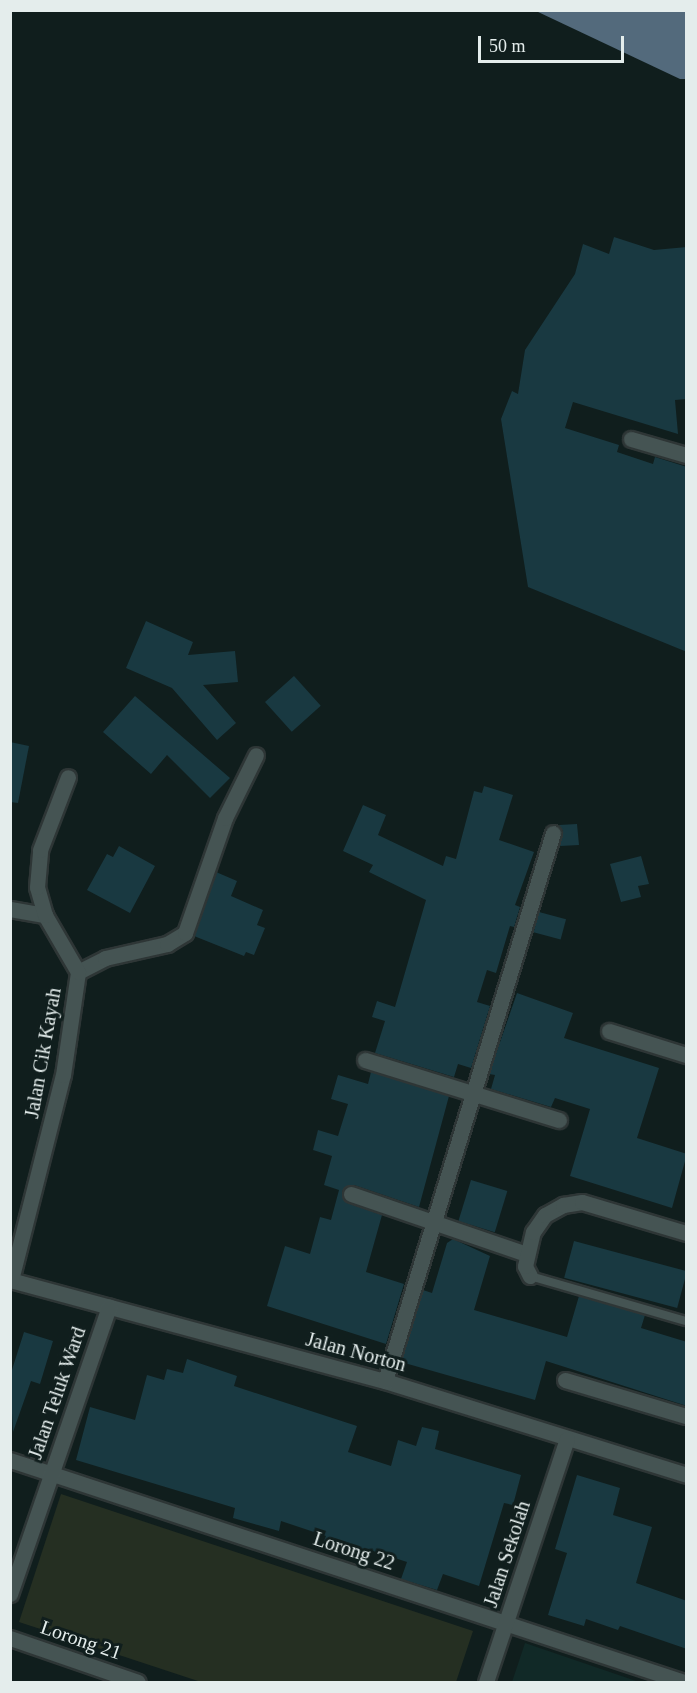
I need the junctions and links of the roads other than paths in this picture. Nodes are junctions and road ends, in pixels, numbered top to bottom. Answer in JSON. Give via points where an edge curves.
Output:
{"nodes":[{"id":1,"x":631,"y":439,"type":"dead end"},
{"id":2,"x":687,"y":455,"type":"edge"},
{"id":3,"x":256,"y":755,"type":"dead end"},
{"id":4,"x":68,"y":777,"type":"dead end"},
{"id":5,"x":553,"y":833,"type":"dead end"},
{"id":6,"x":10,"y":909,"type":"edge"},
{"id":7,"x":45,"y":915,"type":"junction"},
{"id":8,"x":78,"y":972,"type":"junction"},
{"id":9,"x":609,"y":1031,"type":"dead end"},
{"id":10,"x":687,"y":1055,"type":"edge"},
{"id":11,"x":365,"y":1060,"type":"dead end"},
{"id":12,"x":476,"y":1095,"type":"junction"},
{"id":13,"x":559,"y":1119,"type":"dead end"},
{"id":14,"x":351,"y":1194,"type":"dead end"},
{"id":15,"x":436,"y":1223,"type":"junction"},
{"id":16,"x":687,"y":1233,"type":"edge"},
{"id":17,"x":526,"y":1254,"type":"junction"},
{"id":18,"x":530,"y":1276,"type":"joint"},
{"id":19,"x":11,"y":1280,"type":"edge"},
{"id":20,"x":109,"y":1307,"type":"junction"},
{"id":21,"x":687,"y":1321,"type":"edge"},
{"id":22,"x":565,"y":1380,"type":"dead end"},
{"id":23,"x":385,"y":1381,"type":"junction"},
{"id":24,"x":687,"y":1416,"type":"edge"},
{"id":25,"x":567,"y":1439,"type":"junction"},
{"id":26,"x":10,"y":1460,"type":"edge"},
{"id":27,"x":52,"y":1474,"type":"junction"},
{"id":28,"x":687,"y":1476,"type":"edge"},
{"id":29,"x":10,"y":1594,"type":"edge"},
{"id":30,"x":506,"y":1623,"type":"junction"},
{"id":31,"x":10,"y":1638,"type":"edge"},
{"id":32,"x":138,"y":1683,"type":"edge"},
{"id":33,"x":486,"y":1683,"type":"edge"},
{"id":34,"x":684,"y":1683,"type":"edge"}],
"edges":[{"from":1,"to":2,"type":"street"},
{"from":3,"to":8,"type":"street","name":"Jalan Cik Kayah","via":[[225,818],[185,933],[167,945],[105,958]]},
{"from":4,"to":7,"type":"street","name":"Jalan Cik Kayah","via":[[40,850],[37,887]]},
{"from":5,"to":12,"type":"street"},
{"from":6,"to":7,"type":"street"},
{"from":7,"to":8,"type":"street","name":"Jalan Cik Kayah"},
{"from":8,"to":19,"type":"street","name":"Jalan Cik Kayah","via":[[63,1075]]},
{"from":9,"to":10,"type":"street"},
{"from":11,"to":12,"type":"street"},
{"from":12,"to":13,"type":"street"},
{"from":12,"to":15,"type":"street"},
{"from":14,"to":15,"type":"street"},
{"from":15,"to":17,"type":"street"},
{"from":15,"to":23,"type":"street"},
{"from":16,"to":17,"type":"street","via":[[582,1202],[545,1215]]},
{"from":17,"to":18,"type":"street"},
{"from":18,"to":21,"type":"lane"},
{"from":19,"to":20,"type":"street","name":"Jalan Norton"},
{"from":20,"to":23,"type":"street","name":"Jalan Norton"},
{"from":20,"to":27,"type":"street","name":"Jalan Teluk Ward"},
{"from":22,"to":24,"type":"street"},
{"from":23,"to":25,"type":"street","name":"Jalan Norton"},
{"from":25,"to":28,"type":"street","name":"Jalan Norton"},
{"from":25,"to":30,"type":"street","name":"Jalan Sekolah"},
{"from":26,"to":27,"type":"street","name":"Lorong 22"},
{"from":27,"to":29,"type":"street","name":"Jalan Teluk Ward"},
{"from":27,"to":30,"type":"street","name":"Lorong 22"},
{"from":30,"to":33,"type":"street","name":"Jalan Sekolah"},
{"from":30,"to":34,"type":"street","name":"Lorong 22"},
{"from":31,"to":32,"type":"street","name":"Lorong 21"}]}
